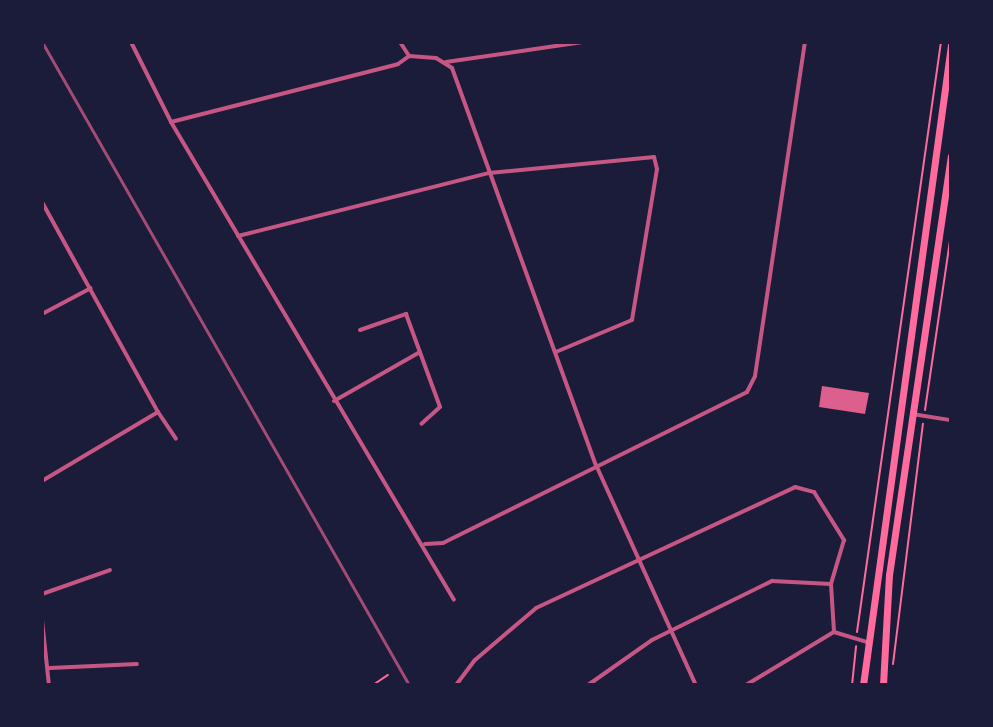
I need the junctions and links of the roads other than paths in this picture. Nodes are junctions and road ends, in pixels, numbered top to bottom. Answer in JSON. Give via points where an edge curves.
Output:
{"nodes":[{"id":1,"x":131,"y":42,"type":"edge"},
{"id":2,"x":400,"y":42,"type":"edge"},
{"id":3,"x":583,"y":42,"type":"edge"},
{"id":4,"x":805,"y":42,"type":"edge"},
{"id":5,"x":951,"y":45,"type":"edge"},
{"id":6,"x":409,"y":56,"type":"junction"},
{"id":7,"x":446,"y":62,"type":"junction"},
{"id":8,"x":171,"y":122,"type":"junction"},
{"id":9,"x":951,"y":157,"type":"edge"},
{"id":10,"x":489,"y":173,"type":"junction"},
{"id":11,"x":42,"y":202,"type":"edge"},
{"id":12,"x":238,"y":236,"type":"junction"},
{"id":13,"x":91,"y":288,"type":"junction"},
{"id":14,"x":42,"y":314,"type":"edge"},
{"id":15,"x":360,"y":330,"type":"dead end"},
{"id":16,"x":420,"y":352,"type":"junction"},
{"id":17,"x":556,"y":352,"type":"junction"},
{"id":18,"x":334,"y":401,"type":"junction"},
{"id":19,"x":158,"y":412,"type":"junction"},
{"id":20,"x":912,"y":414,"type":"junction"},
{"id":21,"x":951,"y":420,"type":"edge"},
{"id":22,"x":421,"y":424,"type":"dead end"},
{"id":23,"x":176,"y":439,"type":"dead end"},
{"id":24,"x":596,"y":465,"type":"junction"},
{"id":25,"x":42,"y":481,"type":"edge"},
{"id":26,"x":425,"y":544,"type":"junction"},
{"id":27,"x":637,"y":559,"type":"junction"},
{"id":28,"x":110,"y":570,"type":"dead end"},
{"id":29,"x":831,"y":584,"type":"junction"},
{"id":30,"x":42,"y":594,"type":"edge"},
{"id":31,"x":454,"y":600,"type":"dead end"},
{"id":32,"x":42,"y":620,"type":"edge"},
{"id":33,"x":671,"y":631,"type":"junction"},
{"id":34,"x":834,"y":632,"type":"junction"},
{"id":35,"x":867,"y":642,"type":"junction"},
{"id":36,"x":137,"y":664,"type":"dead end"},
{"id":37,"x":50,"y":668,"type":"junction"},
{"id":38,"x":42,"y":685,"type":"edge"},
{"id":39,"x":49,"y":685,"type":"edge"},
{"id":40,"x":456,"y":685,"type":"edge"},
{"id":41,"x":588,"y":685,"type":"edge"},
{"id":42,"x":696,"y":685,"type":"edge"},
{"id":43,"x":746,"y":685,"type":"edge"},
{"id":44,"x":863,"y":685,"type":"edge"},
{"id":45,"x":883,"y":685,"type":"edge"}],
"edges":[{"from":1,"to":8,"type":"street"},
{"from":2,"to":6,"type":"street"},
{"from":3,"to":7,"type":"street"},
{"from":4,"to":24,"type":"street","via":[[755,376],[747,392]]},
{"from":5,"to":35,"type":"highway"},
{"from":6,"to":7,"type":"street"},
{"from":6,"to":8,"type":"street","via":[[398,64]]},
{"from":7,"to":10,"type":"street"},
{"from":8,"to":12,"type":"street"},
{"from":9,"to":20,"type":"highway"},
{"from":10,"to":12,"type":"street"},
{"from":10,"to":17,"type":"street"},
{"from":10,"to":17,"type":"street","via":[[654,157],[657,169],[632,320]]},
{"from":11,"to":13,"type":"street"},
{"from":12,"to":18,"type":"street"},
{"from":13,"to":14,"type":"street"},
{"from":13,"to":19,"type":"street"},
{"from":15,"to":16,"type":"street","via":[[406,314]]},
{"from":16,"to":18,"type":"street"},
{"from":16,"to":22,"type":"street","via":[[440,407]]},
{"from":17,"to":24,"type":"street"},
{"from":18,"to":26,"type":"street"},
{"from":19,"to":23,"type":"street"},
{"from":19,"to":25,"type":"street"},
{"from":20,"to":21,"type":"street"},
{"from":20,"to":45,"type":"highway","via":[[884,622]]},
{"from":24,"to":26,"type":"street","via":[[443,543]]},
{"from":24,"to":27,"type":"street"},
{"from":26,"to":31,"type":"street"},
{"from":27,"to":29,"type":"street","via":[[795,487],[814,492],[844,540]]},
{"from":27,"to":33,"type":"street"},
{"from":27,"to":40,"type":"street","via":[[536,608],[475,660]]},
{"from":28,"to":30,"type":"street"},
{"from":29,"to":33,"type":"street","via":[[772,581]]},
{"from":29,"to":34,"type":"street"},
{"from":32,"to":37,"type":"street"},
{"from":33,"to":41,"type":"street"},
{"from":33,"to":42,"type":"street"},
{"from":34,"to":35,"type":"street"},
{"from":34,"to":43,"type":"street"},
{"from":35,"to":44,"type":"highway"},
{"from":36,"to":37,"type":"street"},
{"from":37,"to":39,"type":"street"},
{"from":38,"to":39,"type":"street"}]}
